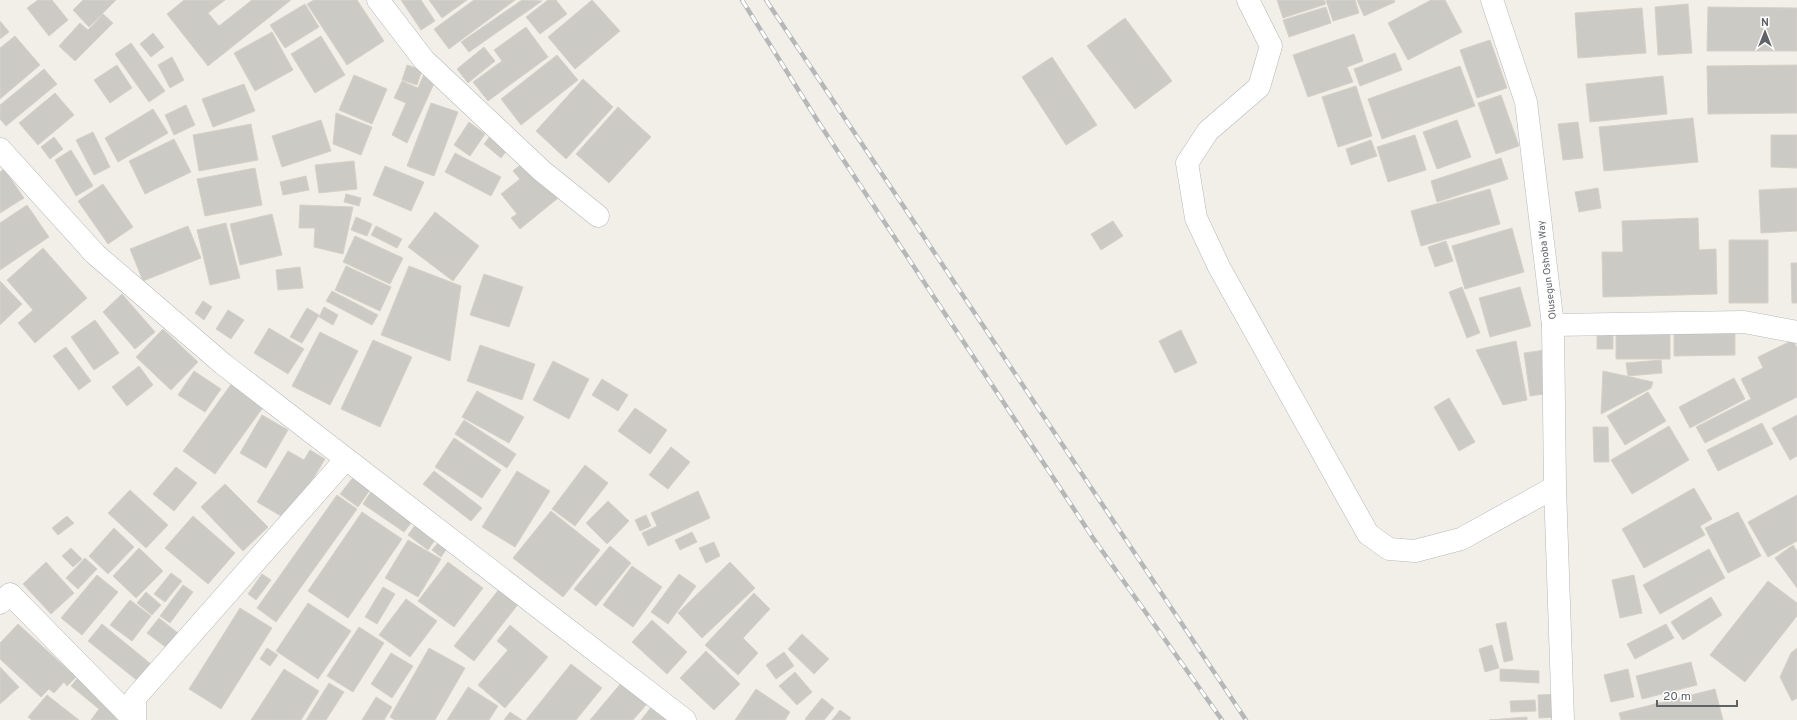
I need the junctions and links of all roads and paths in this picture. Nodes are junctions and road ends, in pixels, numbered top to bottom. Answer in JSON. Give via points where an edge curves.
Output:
{"nodes":[{"id":1,"x":378,"y":0,"type":"edge"},
{"id":2,"x":1248,"y":0,"type":"edge"},
{"id":3,"x":1492,"y":0,"type":"edge"},
{"id":4,"x":0,"y":149,"type":"edge"},
{"id":5,"x":598,"y":216,"type":"dead end"},
{"id":6,"x":1553,"y":325,"type":"junction"},
{"id":7,"x":1797,"y":332,"type":"edge"},
{"id":8,"x":346,"y":459,"type":"junction"},
{"id":9,"x":1556,"y":487,"type":"junction"},
{"id":10,"x":0,"y":602,"type":"edge"},
{"id":11,"x":135,"y":720,"type":"edge"},
{"id":12,"x":685,"y":720,"type":"edge"},
{"id":13,"x":1563,"y":720,"type":"edge"}],
"edges":[{"from":1,"to":5,"type":"street","via":[[424,60],[542,170]]},
{"from":2,"to":9,"type":"street","via":[[1271,46],[1260,87],[1208,131],[1187,163],[1196,218],[1219,267],[1368,534],[1389,549],[1415,551],[1461,539]]},
{"from":3,"to":6,"type":"street","name":"Olusegun Oshoba Way","via":[[1526,102]]},
{"from":4,"to":8,"type":"street","via":[[95,254],[223,364]]},
{"from":6,"to":7,"type":"street","name":"Olusegun Oshoba Way","via":[[1744,322]]},
{"from":6,"to":9,"type":"street"},
{"from":8,"to":11,"type":"street","via":[[135,698]]},
{"from":8,"to":12,"type":"street"},
{"from":9,"to":13,"type":"street"},
{"from":10,"to":11,"type":"street","via":[[10,594]]}]}
